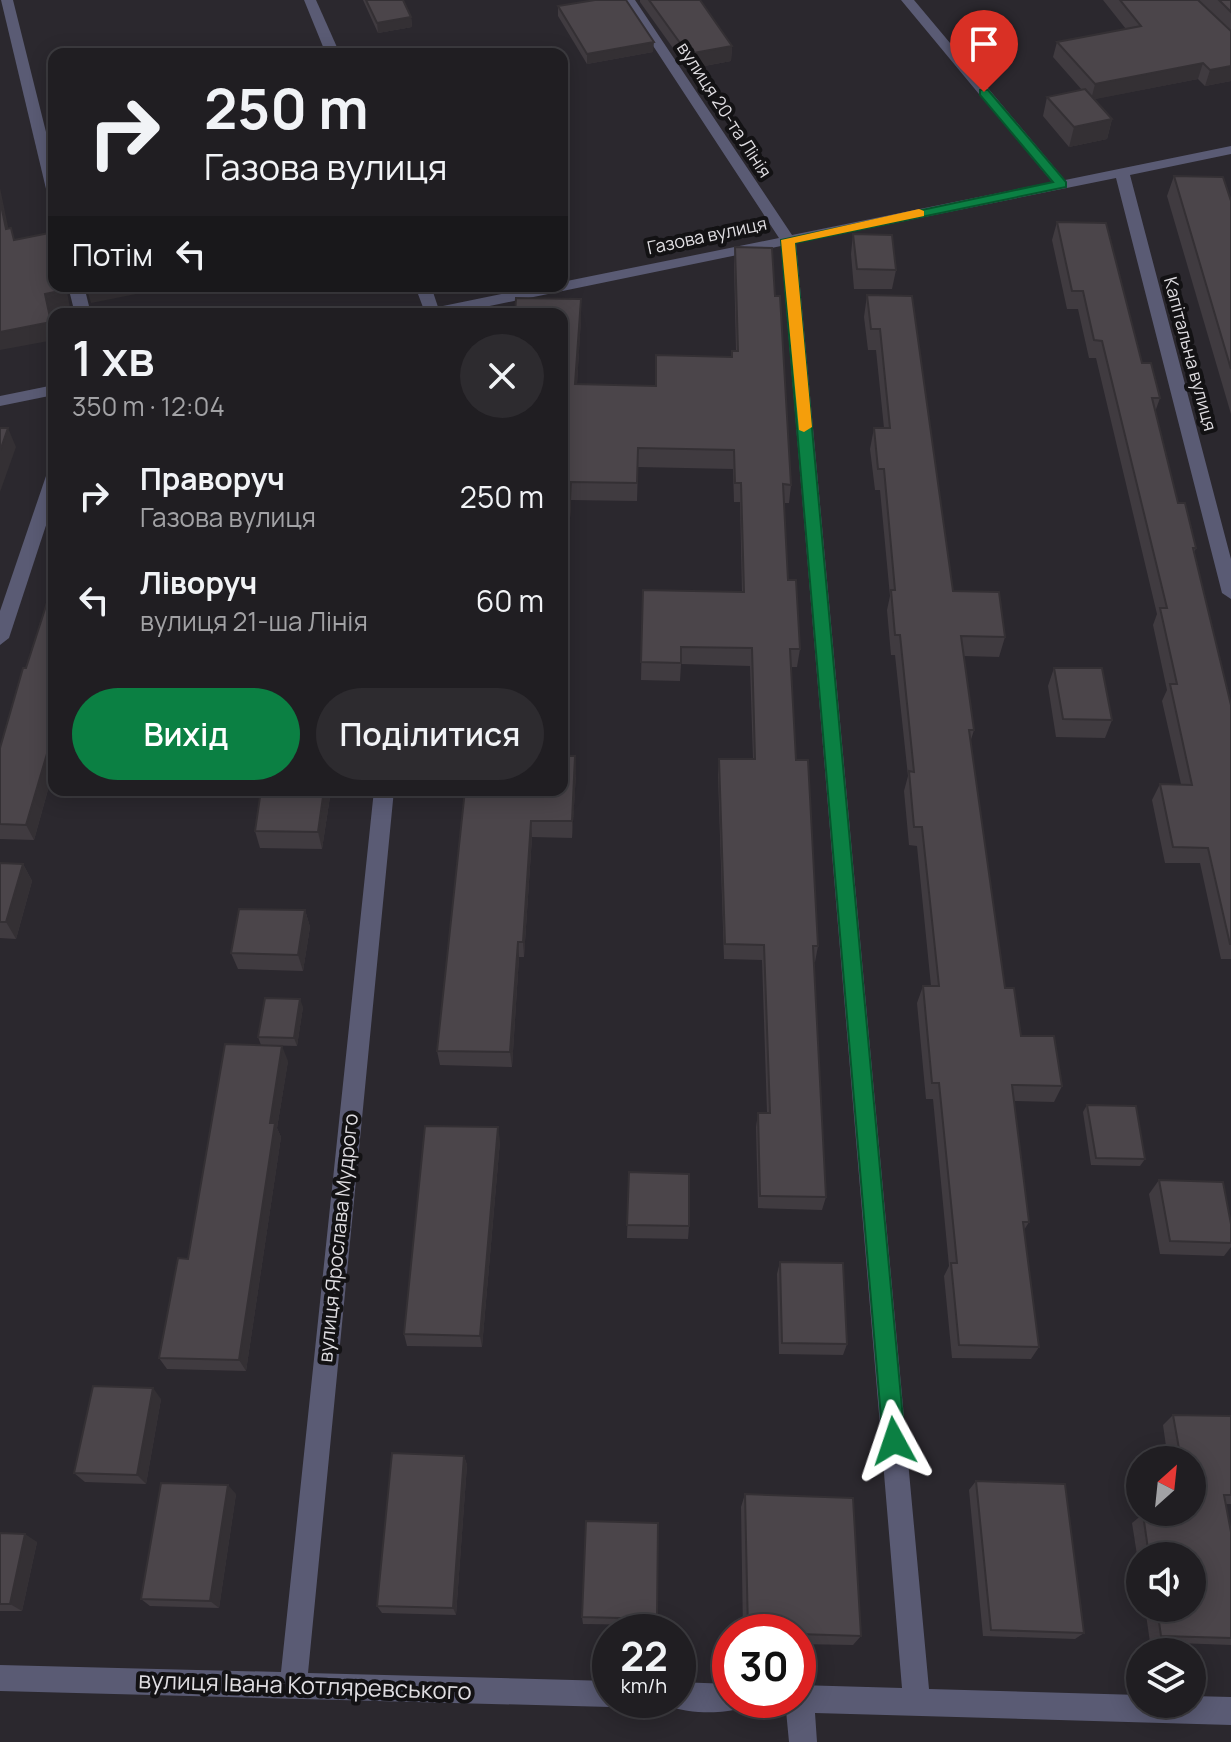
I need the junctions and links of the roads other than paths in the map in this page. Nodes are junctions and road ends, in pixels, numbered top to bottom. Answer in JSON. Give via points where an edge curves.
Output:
{"nodes":[{"id":1,"x":7,"y":0,"type":"edge"},
{"id":2,"x":310,"y":0,"type":"edge"},
{"id":3,"x":629,"y":0,"type":"edge"},
{"id":4,"x":907,"y":0,"type":"edge"},
{"id":5,"x":330,"y":48,"type":"edge"},
{"id":6,"x":1231,"y":150,"type":"edge"},
{"id":7,"x":48,"y":168,"type":"edge"},
{"id":8,"x":1122,"y":172,"type":"junction"},
{"id":9,"x":1061,"y":184,"type":"junction"},
{"id":10,"x":788,"y":240,"type":"junction"},
{"id":11,"x":568,"y":286,"type":"edge"},
{"id":12,"x":537,"y":292,"type":"edge"},
{"id":13,"x":460,"y":308,"type":"edge"},
{"id":14,"x":48,"y":391,"type":"edge"},
{"id":15,"x":0,"y":401,"type":"edge"},
{"id":16,"x":48,"y":494,"type":"edge"},
{"id":17,"x":1231,"y":593,"type":"edge"},
{"id":18,"x":0,"y":638,"type":"edge"},
{"id":19,"x":383,"y":796,"type":"edge"},
{"id":20,"x":0,"y":1678,"type":"edge"},
{"id":21,"x":293,"y":1686,"type":"junction"},
{"id":22,"x":592,"y":1694,"type":"edge"},
{"id":23,"x":816,"y":1699,"type":"edge"},
{"id":24,"x":917,"y":1702,"type":"junction"},
{"id":25,"x":1231,"y":1711,"type":"edge"},
{"id":26,"x":801,"y":1718,"type":"edge"},
{"id":27,"x":803,"y":1742,"type":"edge"}],
"edges":[{"from":1,"to":7,"type":"street"},
{"from":2,"to":5,"type":"street"},
{"from":3,"to":10,"type":"street","name":"вулиця 20-та Лінія"},
{"from":4,"to":9,"type":"street"},
{"from":6,"to":8,"type":"street","name":"Газова вулиця"},
{"from":8,"to":9,"type":"street","name":"Газова вулиця"},
{"from":8,"to":17,"type":"street","name":"Капітальна вулиця"},
{"from":9,"to":10,"type":"street","name":"Газова вулиця"},
{"from":10,"to":11,"type":"street","name":"Газова вулиця"},
{"from":10,"to":24,"type":"street"},
{"from":12,"to":13,"type":"street","name":"Газова вулиця"},
{"from":14,"to":15,"type":"street"},
{"from":16,"to":18,"type":"street"},
{"from":19,"to":21,"type":"street","name":"вулиця Ярослава Мудрого"},
{"from":20,"to":21,"type":"street","name":"вулиця Івана Котляревського"},
{"from":21,"to":22,"type":"street","name":"вулиця Івана Котляревського"},
{"from":23,"to":24,"type":"street"},
{"from":24,"to":25,"type":"street"},
{"from":26,"to":27,"type":"street"}]}
